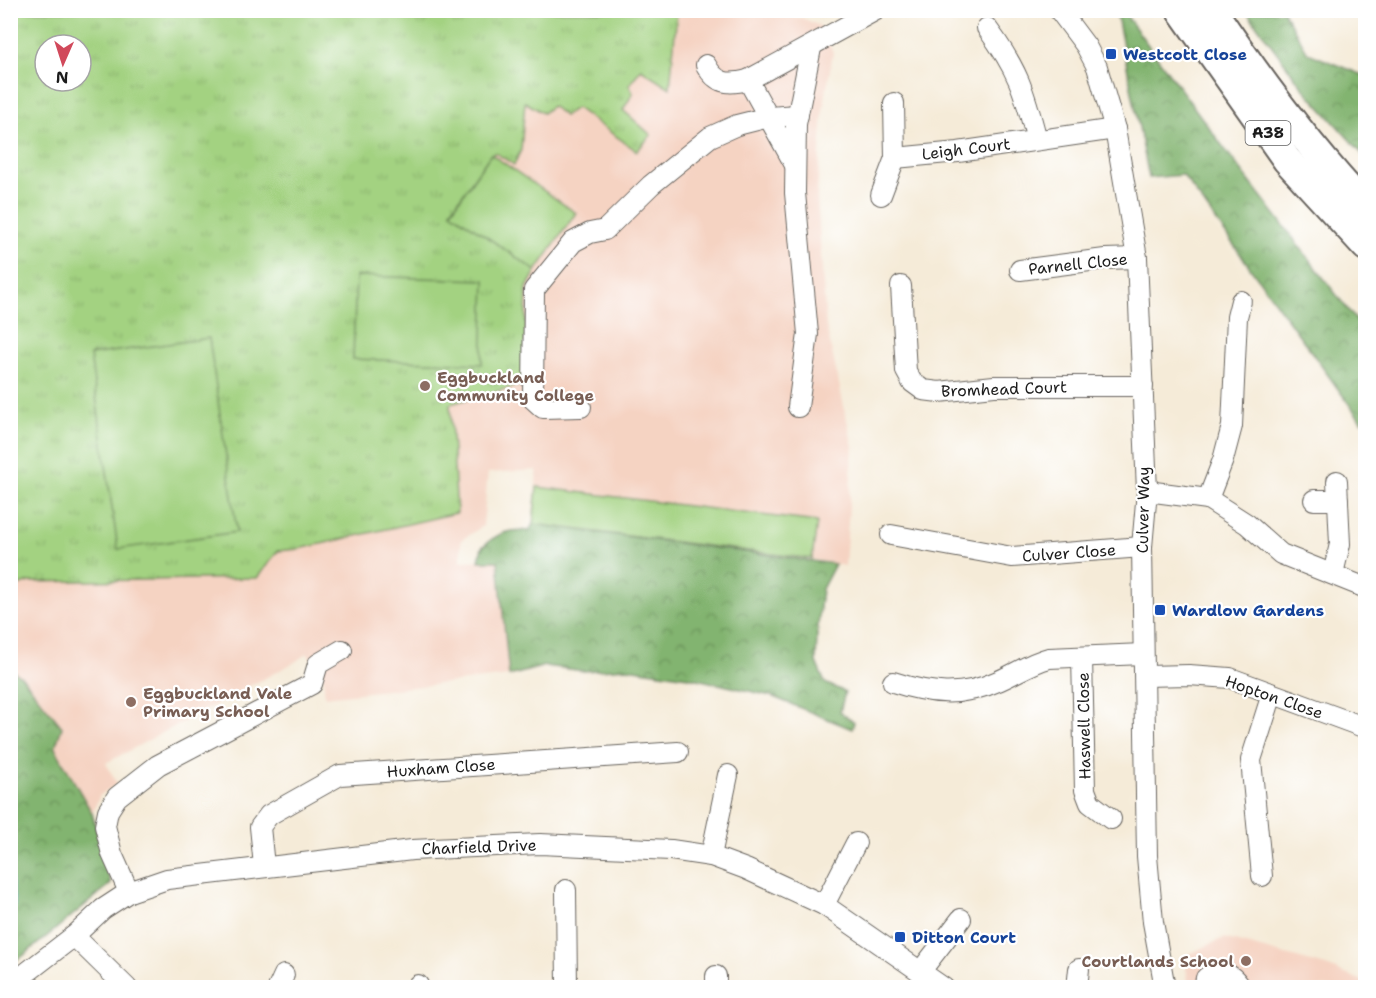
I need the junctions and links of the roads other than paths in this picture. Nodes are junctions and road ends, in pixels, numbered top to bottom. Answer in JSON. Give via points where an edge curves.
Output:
{"nodes":[{"id":1,"x":876,"y":10,"type":"edge"},
{"id":2,"x":1059,"y":10,"type":"edge"},
{"id":3,"x":1181,"y":10,"type":"edge"},
{"id":4,"x":1212,"y":10,"type":"edge"},
{"id":5,"x":987,"y":28,"type":"dead end"},
{"id":6,"x":812,"y":48,"type":"junction"},
{"id":7,"x":706,"y":65,"type":"dead end"},
{"id":8,"x":748,"y":80,"type":"junction"},
{"id":9,"x":894,"y":103,"type":"dead end"},
{"id":10,"x":798,"y":115,"type":"junction"},
{"id":11,"x":769,"y":117,"type":"junction"},
{"id":12,"x":1115,"y":129,"type":"junction"},
{"id":13,"x":1037,"y":140,"type":"junction"},
{"id":14,"x":895,"y":158,"type":"junction"},
{"id":15,"x":1287,"y":160,"type":"junction"},
{"id":16,"x":795,"y":166,"type":"junction"},
{"id":17,"x":882,"y":195,"type":"dead end"},
{"id":18,"x":1365,"y":208,"type":"edge"},
{"id":19,"x":1365,"y":246,"type":"edge"},
{"id":20,"x":1137,"y":258,"type":"junction"},
{"id":21,"x":1365,"y":258,"type":"edge"},
{"id":22,"x":1020,"y":270,"type":"dead end"},
{"id":23,"x":906,"y":298,"type":"dead end"},
{"id":24,"x":1244,"y":312,"type":"dead end"},
{"id":25,"x":1143,"y":386,"type":"junction"},
{"id":26,"x":580,"y":407,"type":"dead end"},
{"id":27,"x":798,"y":407,"type":"dead end"},
{"id":28,"x":1147,"y":491,"type":"junction"},
{"id":29,"x":1208,"y":499,"type":"junction"},
{"id":30,"x":1314,"y":500,"type":"dead end"},
{"id":31,"x":891,"y":535,"type":"dead end"},
{"id":32,"x":1142,"y":548,"type":"junction"},
{"id":33,"x":1333,"y":574,"type":"junction"},
{"id":34,"x":1365,"y":588,"type":"edge"},
{"id":35,"x":342,"y":650,"type":"dead end"},
{"id":36,"x":1143,"y":654,"type":"junction"},
{"id":37,"x":1082,"y":657,"type":"junction"},
{"id":38,"x":1145,"y":676,"type":"junction"},
{"id":39,"x":893,"y":682,"type":"dead end"},
{"id":40,"x":1272,"y":694,"type":"junction"},
{"id":41,"x":1365,"y":728,"type":"edge"},
{"id":42,"x":678,"y":752,"type":"dead end"},
{"id":43,"x":728,"y":775,"type":"dead end"},
{"id":44,"x":1112,"y":819,"type":"dead end"},
{"id":45,"x":856,"y":843,"type":"dead end"},
{"id":46,"x":711,"y":856,"type":"junction"},
{"id":47,"x":264,"y":866,"type":"junction"},
{"id":48,"x":1254,"y":867,"type":"dead end"},
{"id":49,"x":566,"y":890,"type":"dead end"},
{"id":50,"x":129,"y":892,"type":"junction"},
{"id":51,"x":824,"y":905,"type":"junction"},
{"id":52,"x":961,"y":919,"type":"dead end"},
{"id":53,"x":74,"y":936,"type":"junction"},
{"id":54,"x":920,"y":972,"type":"junction"},
{"id":55,"x":19,"y":981,"type":"edge"},
{"id":56,"x":127,"y":987,"type":"edge"},
{"id":57,"x":567,"y":987,"type":"edge"},
{"id":58,"x":944,"y":987,"type":"edge"},
{"id":59,"x":1165,"y":987,"type":"edge"},
{"id":60,"x":1204,"y":987,"type":"edge"},
{"id":61,"x":1241,"y":987,"type":"edge"}],
"edges":[{"from":1,"to":6,"type":"street"},
{"from":2,"to":12,"type":"street","name":"Culver Way","via":[[1097,67]]},
{"from":3,"to":15,"type":"highway","number":"A38"},
{"from":4,"to":18,"type":"highway","number":"A38","via":[[1285,115]]},
{"from":5,"to":13,"type":"street","via":[[1023,85]]},
{"from":6,"to":8,"type":"street"},
{"from":6,"to":10,"type":"street"},
{"from":7,"to":8,"type":"street","via":[[722,82]]},
{"from":8,"to":11,"type":"street"},
{"from":9,"to":14,"type":"street"},
{"from":10,"to":11,"type":"street"},
{"from":10,"to":16,"type":"street"},
{"from":11,"to":16,"type":"street"},
{"from":11,"to":26,"type":"street","via":[[710,137],[651,185],[605,230],[573,242],[541,279],[534,290],[533,399],[543,408]]},
{"from":12,"to":13,"type":"street","name":"Leigh Court"},
{"from":12,"to":20,"type":"street","name":"Culver Way"},
{"from":13,"to":14,"type":"street","name":"Leigh Court"},
{"from":14,"to":17,"type":"street"},
{"from":15,"to":19,"type":"highway","number":"A38"},
{"from":15,"to":21,"type":"highway","number":"A38","via":[[1330,221]]},
{"from":16,"to":27,"type":"street","via":[[808,334]]},
{"from":20,"to":22,"type":"street","name":"Parnell Close"},
{"from":20,"to":25,"type":"street","name":"Culver Way"},
{"from":23,"to":25,"type":"street","name":"Bromhead Court","via":[[906,371],[923,390]]},
{"from":24,"to":29,"type":"street","via":[[1232,426]]},
{"from":25,"to":28,"type":"street","name":"Culver Way"},
{"from":28,"to":29,"type":"street"},
{"from":28,"to":32,"type":"street","name":"Culver Way"},
{"from":29,"to":33,"type":"street","via":[[1247,524],[1281,554]]},
{"from":30,"to":33,"type":"street","via":[[1337,491],[1340,544]]},
{"from":31,"to":32,"type":"street","name":"Culver Close","via":[[1012,557]]},
{"from":32,"to":36,"type":"street","name":"Culver Way"},
{"from":33,"to":34,"type":"street"},
{"from":35,"to":50,"type":"street","via":[[318,664],[312,684],[158,765],[117,797],[105,826]]},
{"from":36,"to":37,"type":"street"},
{"from":36,"to":38,"type":"street","name":"Culver Way"},
{"from":37,"to":39,"type":"street","via":[[1035,661],[997,682],[951,694],[927,693]]},
{"from":37,"to":44,"type":"street","name":"Haswell Close","via":[[1085,790],[1090,803]]},
{"from":38,"to":40,"type":"street","name":"Hopton Close","via":[[1230,678]]},
{"from":38,"to":59,"type":"street","name":"Culver Way","via":[[1147,856],[1153,922]]},
{"from":40,"to":41,"type":"street","name":"Hopton Close"},
{"from":40,"to":48,"type":"street","via":[[1251,760]]},
{"from":42,"to":47,"type":"street","name":"Huxham Close","via":[[340,775],[269,815],[260,827]]},
{"from":43,"to":46,"type":"street"},
{"from":45,"to":51,"type":"street"},
{"from":46,"to":47,"type":"street","name":"Charfield Drive","via":[[671,850],[540,844],[412,850]]},
{"from":46,"to":51,"type":"street","name":"Charfield Drive"},
{"from":47,"to":50,"type":"street","name":"Charfield Drive","via":[[167,879]]},
{"from":49,"to":57,"type":"street"},
{"from":50,"to":53,"type":"street","name":"Charfield Drive"},
{"from":51,"to":54,"type":"street","name":"Charfield Drive"},
{"from":52,"to":54,"type":"street"},
{"from":53,"to":55,"type":"street","name":"Charfield Drive"},
{"from":53,"to":56,"type":"street"},
{"from":54,"to":58,"type":"street","name":"Charfield Drive"},
{"from":60,"to":61,"type":"street","via":[[1206,978],[1214,972],[1234,977]]}]}
